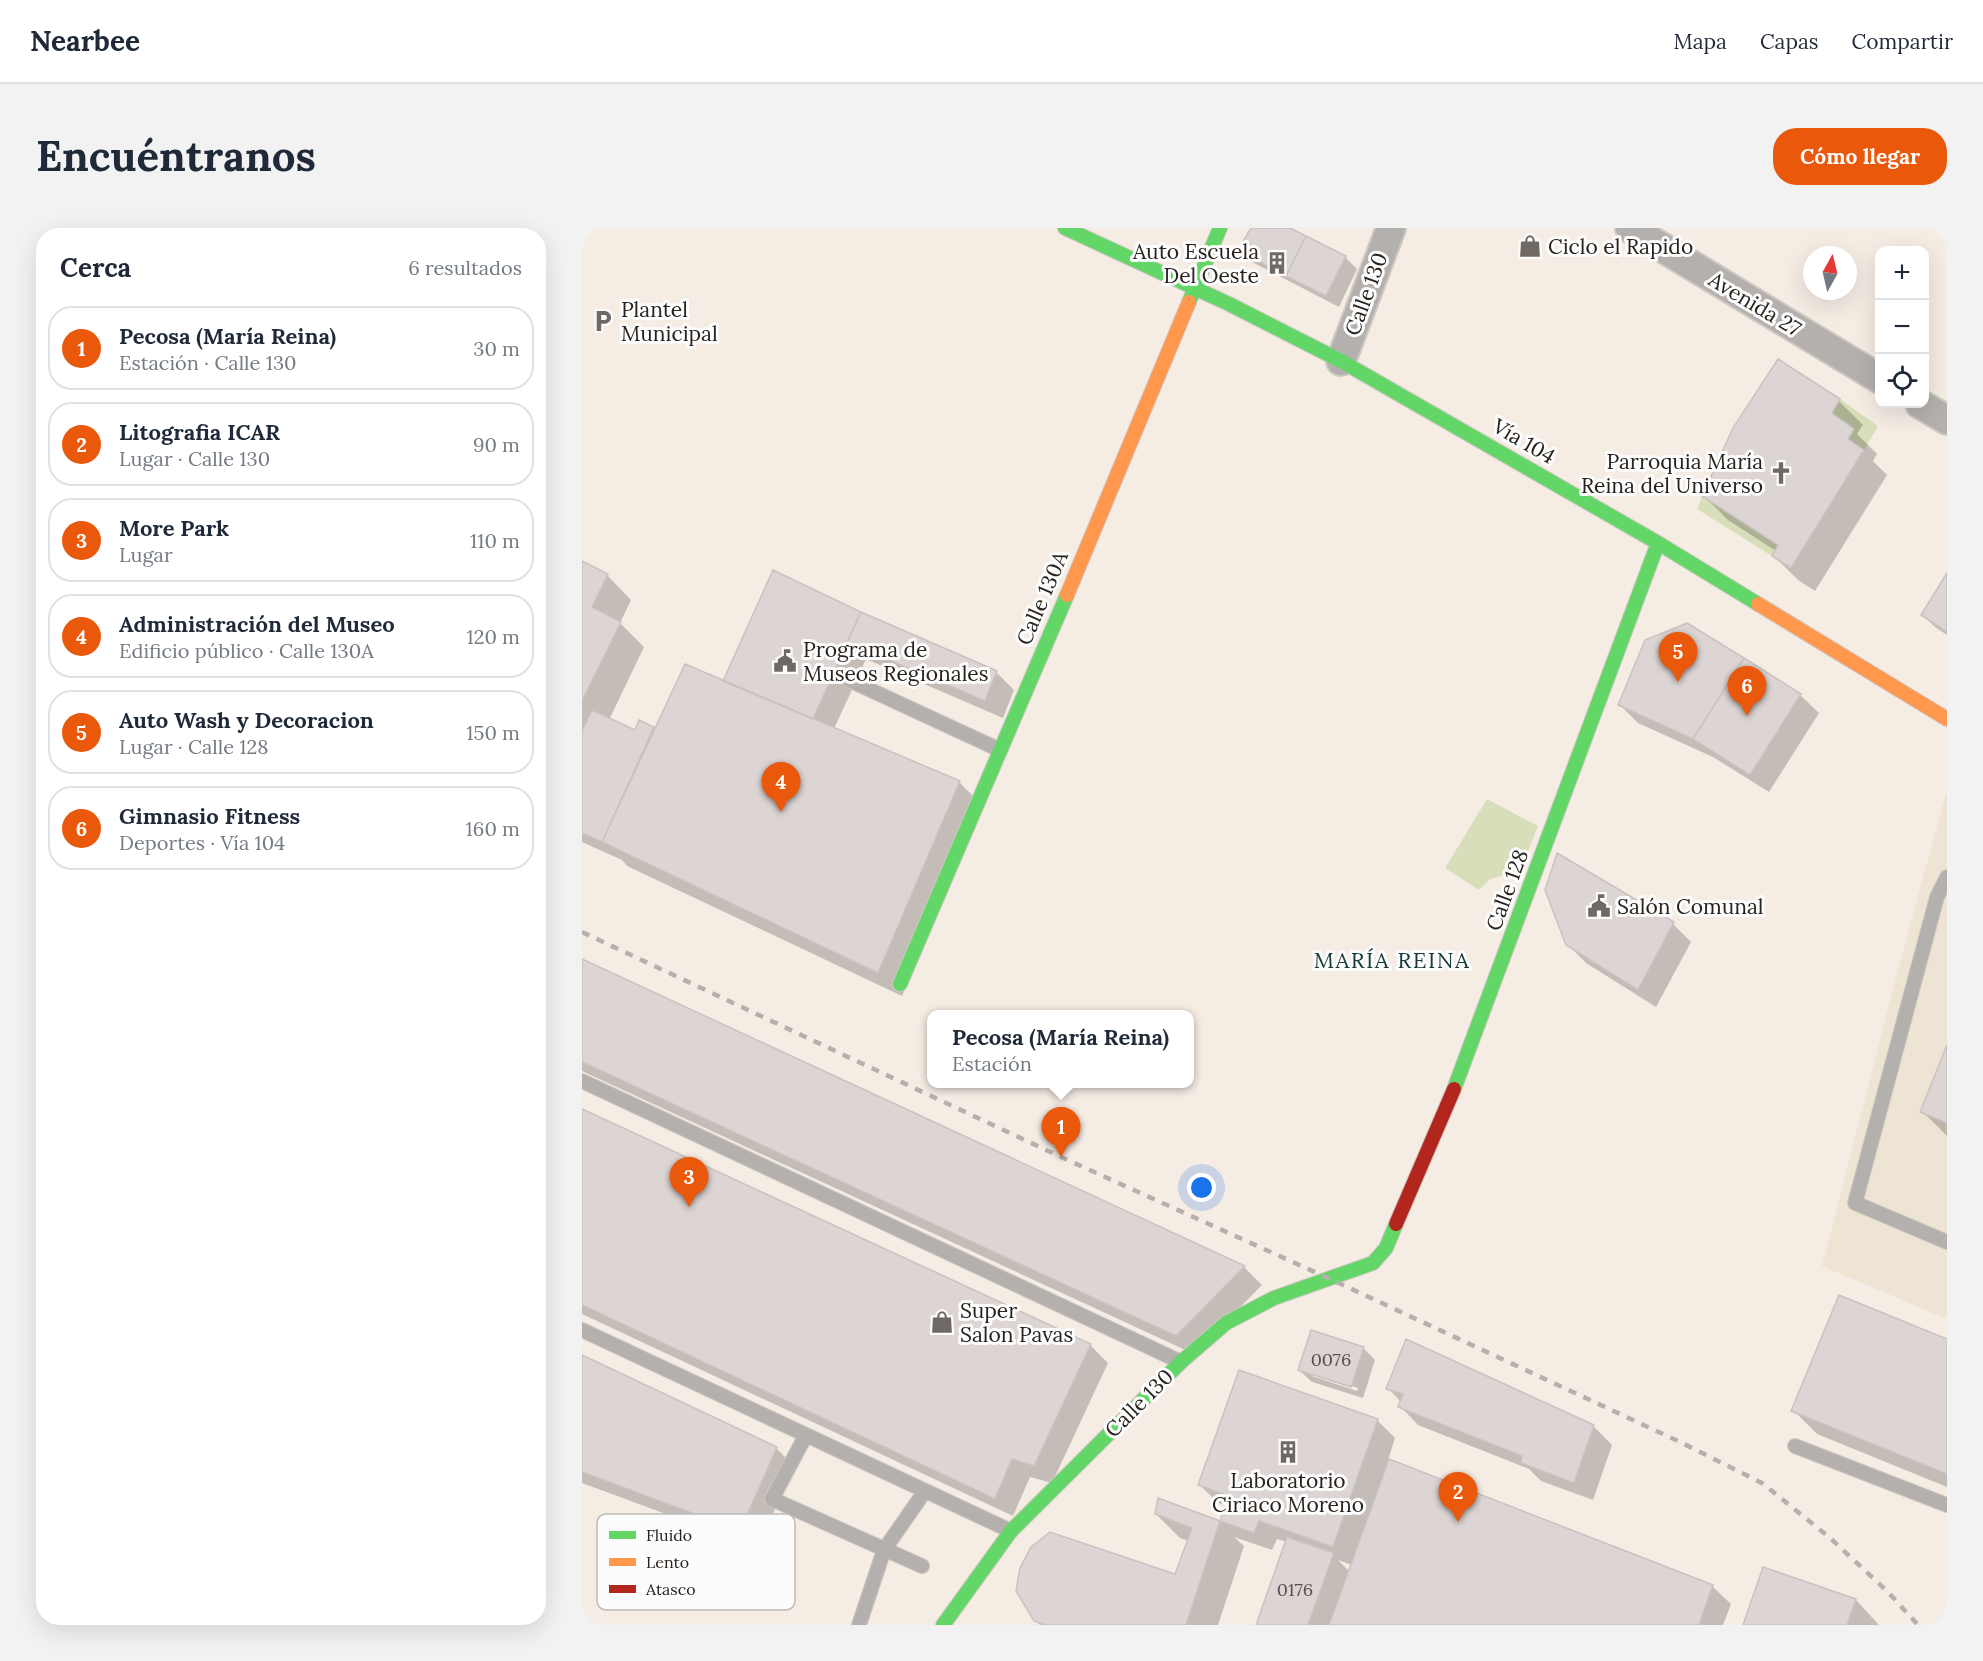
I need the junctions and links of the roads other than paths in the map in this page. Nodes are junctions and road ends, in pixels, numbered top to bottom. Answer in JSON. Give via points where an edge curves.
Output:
{"nodes":[{"id":1,"x":1065,"y":228,"type":"edge"},
{"id":2,"x":1220,"y":228,"type":"edge"},
{"id":3,"x":1390,"y":228,"type":"edge"},
{"id":4,"x":1630,"y":228,"type":"edge"},
{"id":5,"x":1195,"y":289,"type":"junction"},
{"id":6,"x":1341,"y":361,"type":"junction"},
{"id":7,"x":1875,"y":376,"type":"edge"},
{"id":8,"x":1927,"y":408,"type":"edge"},
{"id":9,"x":1947,"y":420,"type":"edge"},
{"id":10,"x":1658,"y":543,"type":"junction"},
{"id":11,"x":849,"y":680,"type":"dead end"},
{"id":12,"x":1947,"y":719,"type":"edge"},
{"id":13,"x":1000,"y":750,"type":"junction"},
{"id":14,"x":1947,"y":877,"type":"edge"},
{"id":15,"x":900,"y":984,"type":"dead end"},
{"id":16,"x":582,"y":1081,"type":"edge"},
{"id":17,"x":1947,"y":1242,"type":"edge"},
{"id":18,"x":1386,"y":1248,"type":"joint"},
{"id":19,"x":582,"y":1330,"type":"edge"},
{"id":20,"x":1181,"y":1362,"type":"junction"},
{"id":21,"x":806,"y":1435,"type":"junction"},
{"id":22,"x":1795,"y":1446,"type":"dead end"},
{"id":23,"x":925,"y":1491,"type":"junction"},
{"id":24,"x":1947,"y":1505,"type":"edge"},
{"id":25,"x":1011,"y":1531,"type":"junction"},
{"id":26,"x":884,"y":1550,"type":"junction"},
{"id":27,"x":922,"y":1566,"type":"dead end"},
{"id":28,"x":948,"y":1624,"type":"edge"},
{"id":29,"x":859,"y":1625,"type":"edge"}],
"edges":[{"from":1,"to":5,"type":"street","name":"Vía 104"},
{"from":2,"to":5,"type":"street","name":"Calle 130A"},
{"from":3,"to":6,"type":"street","name":"Calle 130"},
{"from":4,"to":7,"type":"street","name":"Avenida 27"},
{"from":5,"to":6,"type":"street","name":"Vía 104"},
{"from":5,"to":13,"type":"street","name":"Calle 130A"},
{"from":6,"to":10,"type":"street","name":"Vía 104"},
{"from":8,"to":9,"type":"street"},
{"from":10,"to":12,"type":"street","name":"Vía 104"},
{"from":10,"to":18,"type":"street","name":"Calle 128","via":[[1451,1098]]},
{"from":11,"to":13,"type":"lane"},
{"from":13,"to":15,"type":"street","name":"Calle 130A"},
{"from":14,"to":17,"type":"lane","via":[[1937,897],[1854,1203]]},
{"from":16,"to":20,"type":"lane"},
{"from":18,"to":20,"type":"street","name":"Calle 130","via":[[1373,1263],[1274,1298],[1226,1323]]},
{"from":19,"to":21,"type":"lane"},
{"from":20,"to":25,"type":"street","name":"Calle 130"},
{"from":21,"to":23,"type":"lane"},
{"from":21,"to":26,"type":"lane","via":[[772,1498]]},
{"from":22,"to":24,"type":"lane"},
{"from":23,"to":25,"type":"lane"},
{"from":23,"to":26,"type":"lane"},
{"from":25,"to":28,"type":"street","name":"Calle 130"},
{"from":26,"to":27,"type":"lane"},
{"from":26,"to":29,"type":"lane"}]}
